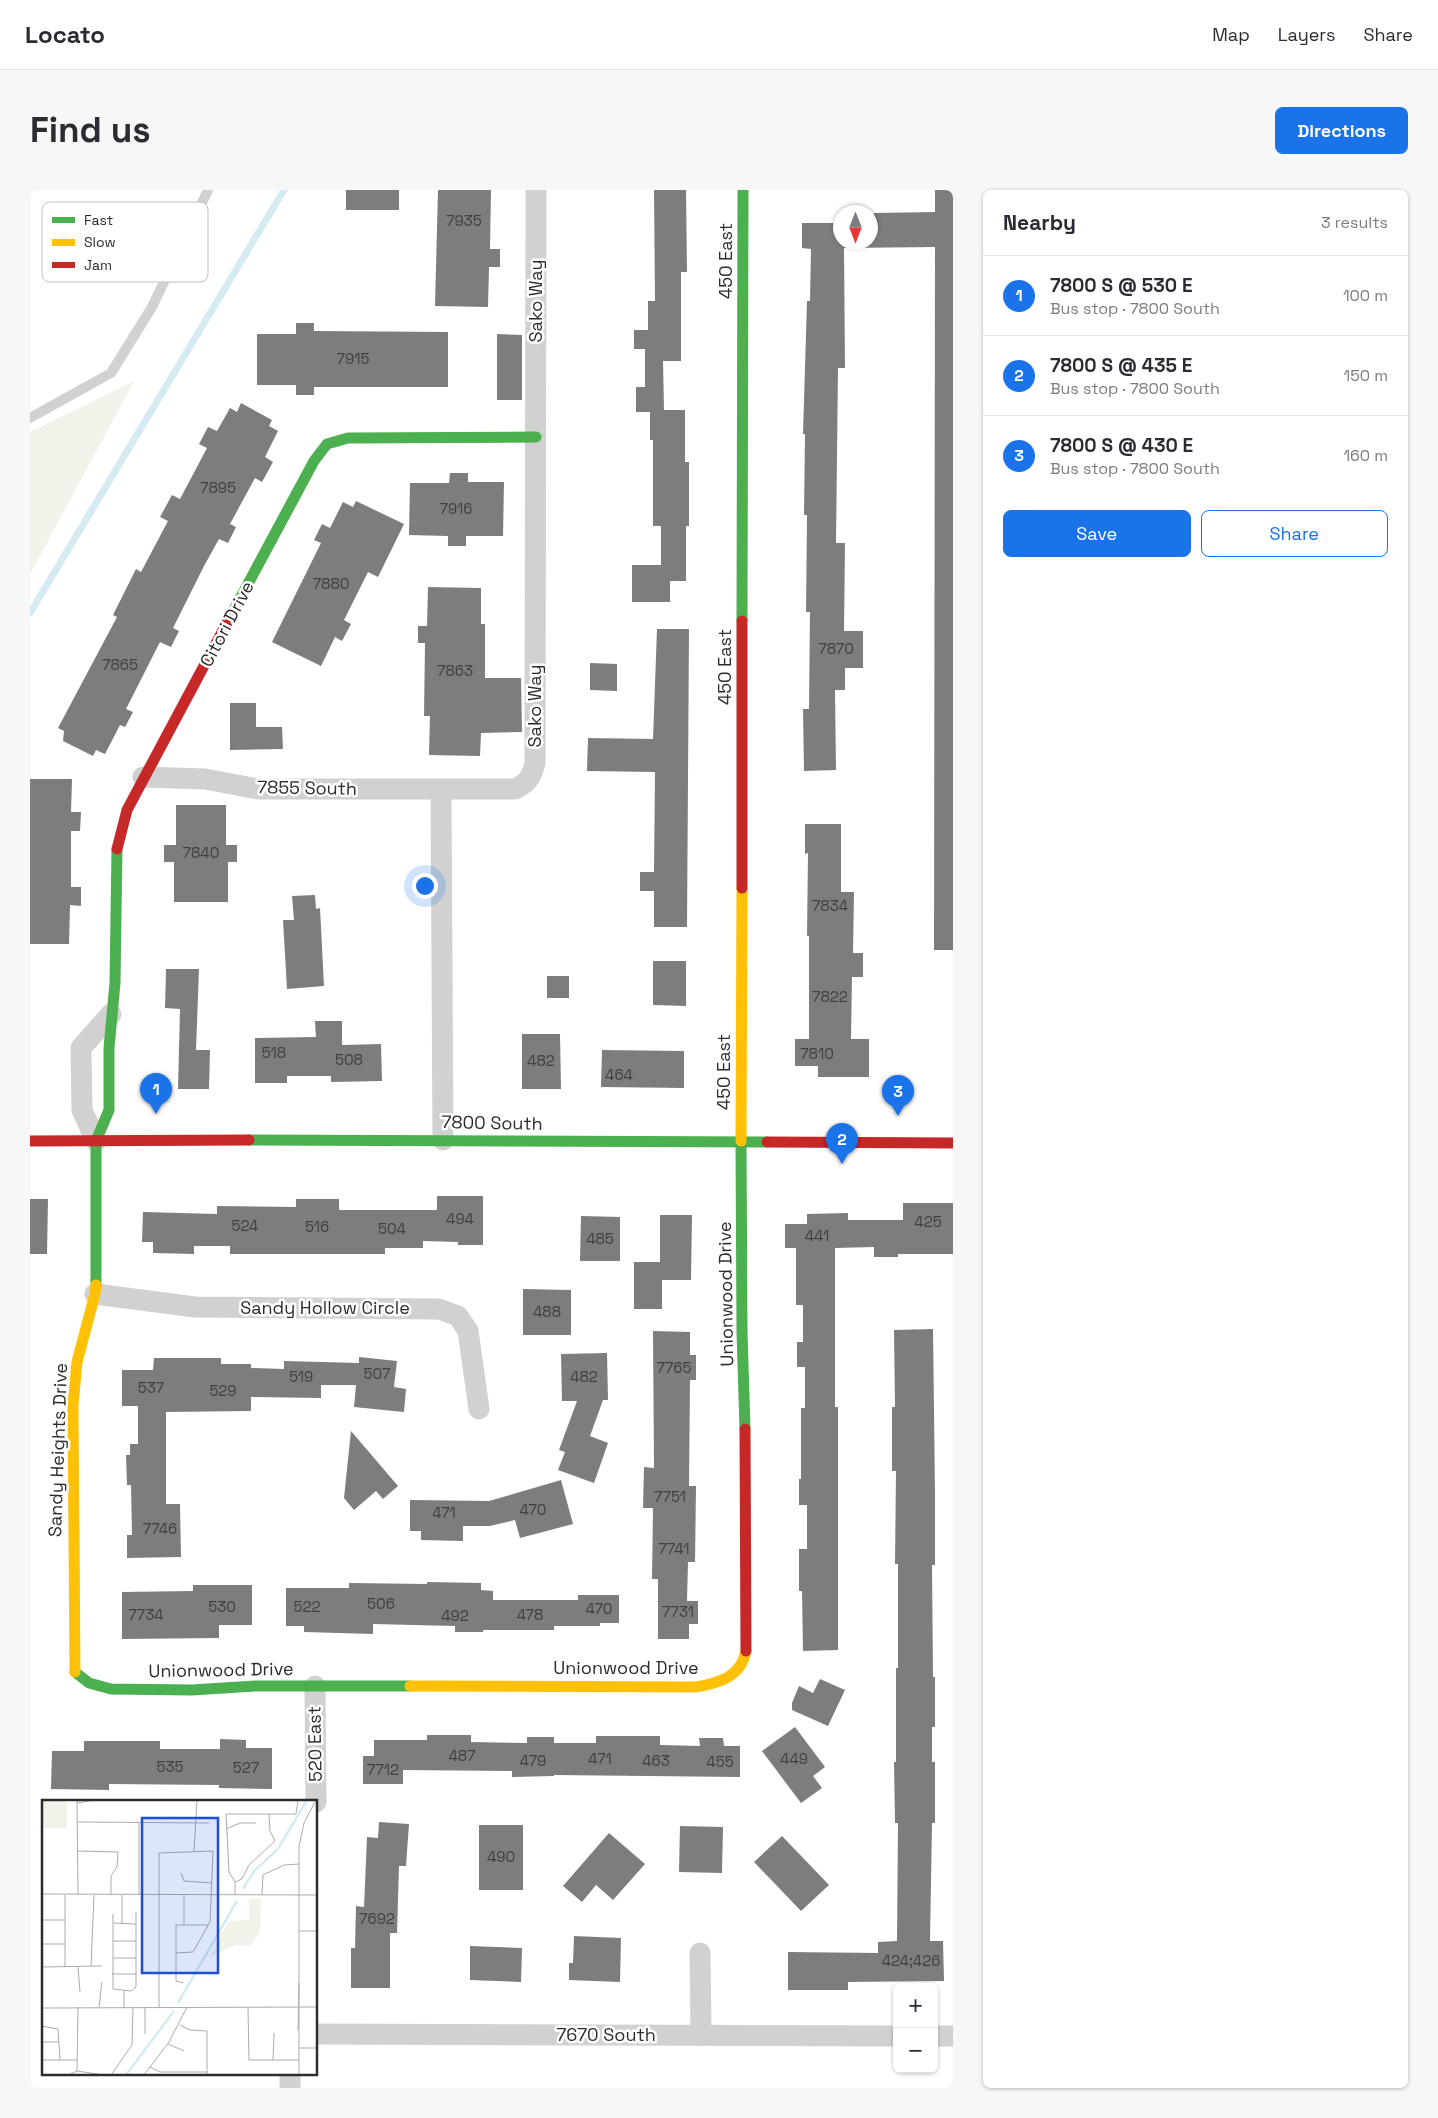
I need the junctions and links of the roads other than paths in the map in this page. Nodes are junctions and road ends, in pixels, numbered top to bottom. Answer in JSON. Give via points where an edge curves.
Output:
{"nodes":[{"id":1,"x":208,"y":190,"type":"edge"},
{"id":2,"x":536,"y":190,"type":"edge"},
{"id":3,"x":744,"y":190,"type":"edge"},
{"id":4,"x":202,"y":202,"type":"edge"},
{"id":5,"x":164,"y":282,"type":"edge"},
{"id":6,"x":30,"y":418,"type":"edge"},
{"id":7,"x":536,"y":437,"type":"junction"},
{"id":8,"x":143,"y":777,"type":"junction"},
{"id":9,"x":441,"y":790,"type":"junction"},
{"id":10,"x":111,"y":1014,"type":"junction"},
{"id":11,"x":442,"y":1140,"type":"junction"},
{"id":12,"x":30,"y":1141,"type":"edge"},
{"id":13,"x":96,"y":1141,"type":"junction"},
{"id":14,"x":741,"y":1143,"type":"junction"},
{"id":15,"x":953,"y":1143,"type":"edge"},
{"id":16,"x":95,"y":1294,"type":"junction"},
{"id":17,"x":479,"y":1409,"type":"dead end"},
{"id":18,"x":75,"y":1673,"type":"joint"},
{"id":19,"x":315,"y":1686,"type":"junction"},
{"id":20,"x":316,"y":1800,"type":"edge"},
{"id":21,"x":700,"y":1953,"type":"dead end"},
{"id":22,"x":318,"y":2034,"type":"edge"},
{"id":23,"x":701,"y":2035,"type":"junction"},
{"id":24,"x":893,"y":2036,"type":"edge"},
{"id":25,"x":938,"y":2036,"type":"edge"},
{"id":26,"x":953,"y":2036,"type":"edge"}],
"edges":[{"from":1,"to":4,"type":"lane"},
{"from":2,"to":7,"type":"street","name":"Sako Way"},
{"from":3,"to":14,"type":"street","name":"450 East"},
{"from":5,"to":6,"type":"lane","via":[[111,373]]},
{"from":7,"to":8,"type":"street","name":"Citori Drive","via":[[348,438],[327,444],[314,461]]},
{"from":7,"to":9,"type":"street","name":"Sako Way","via":[[535,753],[532,775],[515,789]]},
{"from":8,"to":9,"type":"street","name":"7855 South","via":[[205,778],[258,789]]},
{"from":8,"to":10,"type":"street","name":"Citori Drive","via":[[127,810],[117,844],[115,983]]},
{"from":9,"to":11,"type":"street"},
{"from":10,"to":13,"type":"street","name":"Citori Drive","via":[[109,1110]]},
{"from":10,"to":13,"type":"street","via":[[81,1048],[82,1110]]},
{"from":11,"to":13,"type":"street","name":"7800 South"},
{"from":11,"to":14,"type":"street","name":"7800 South"},
{"from":12,"to":13,"type":"street","name":"7800 South"},
{"from":13,"to":16,"type":"street","name":"Sandy Heights Drive"},
{"from":14,"to":15,"type":"street","name":"7800 South"},
{"from":14,"to":19,"type":"street","name":"Unionwood Drive","via":[[747,1636],[744,1659],[734,1676],[716,1684],[696,1687]]},
{"from":16,"to":17,"type":"street","name":"Sandy Hollow Circle","via":[[195,1307],[439,1309],[458,1316],[468,1331]]},
{"from":16,"to":18,"type":"street","name":"Sandy Heights Drive","via":[[76,1362],[73,1405]]},
{"from":18,"to":19,"type":"street","name":"Unionwood Drive","via":[[89,1683],[111,1689]]},
{"from":19,"to":20,"type":"street","name":"520 East"},
{"from":21,"to":23,"type":"street"},
{"from":22,"to":23,"type":"street","name":"7670 South"},
{"from":23,"to":24,"type":"street","name":"7670 South"},
{"from":25,"to":26,"type":"street"}]}
